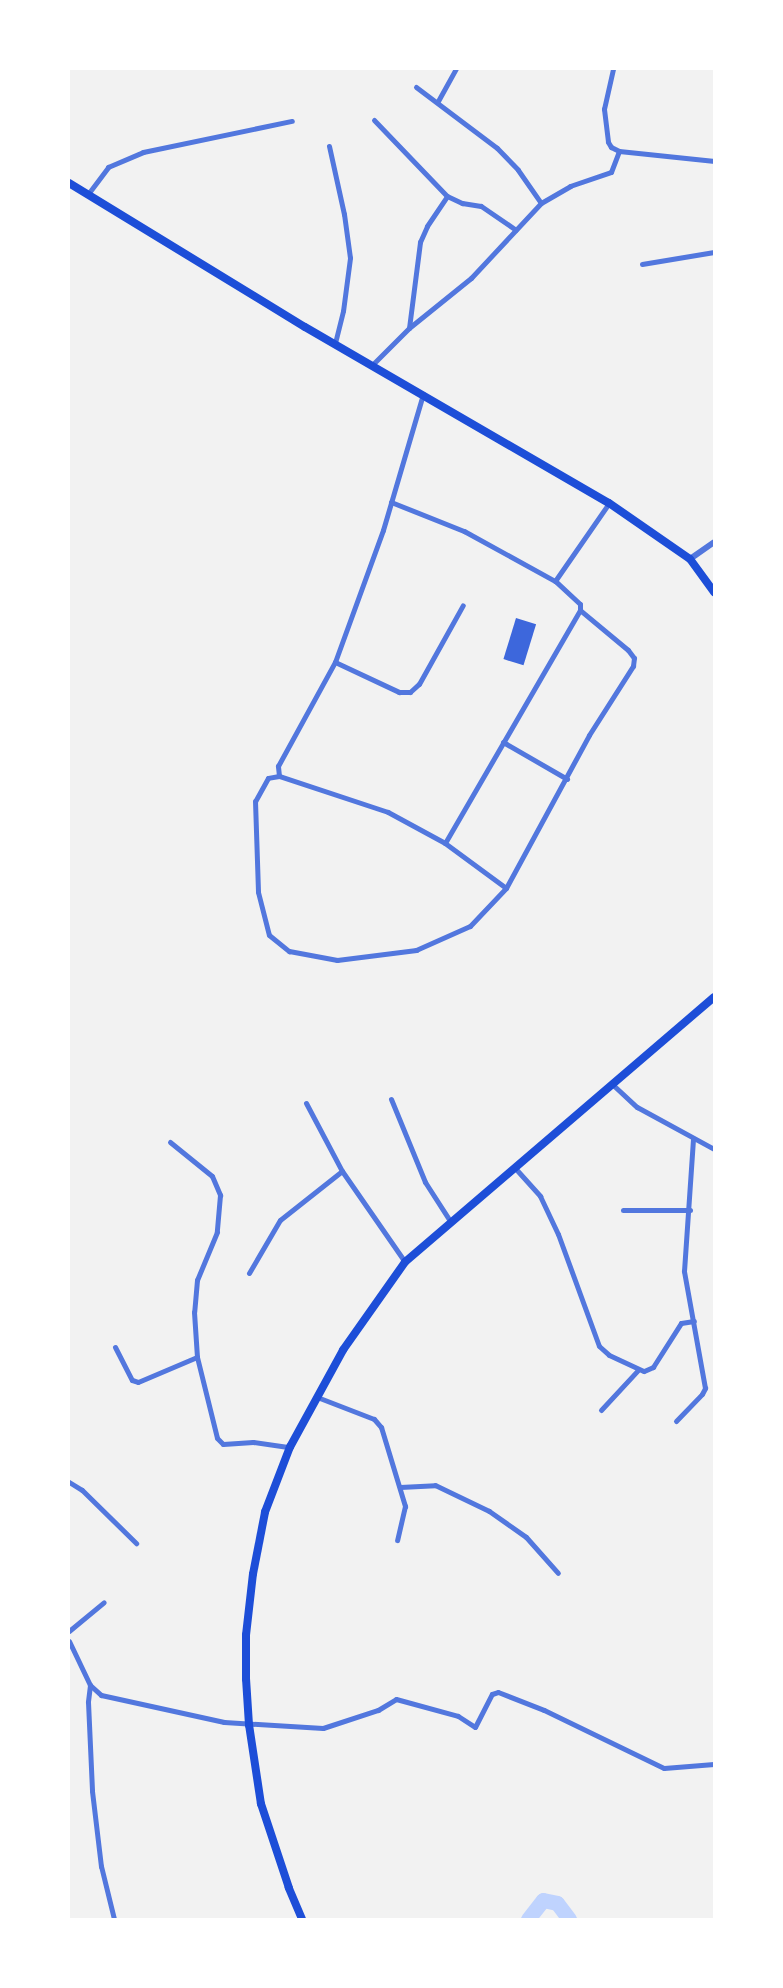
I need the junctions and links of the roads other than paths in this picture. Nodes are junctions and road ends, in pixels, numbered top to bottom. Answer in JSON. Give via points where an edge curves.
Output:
{"nodes":[{"id":1,"x":456,"y":69,"type":"edge"},
{"id":2,"x":613,"y":69,"type":"edge"},
{"id":3,"x":416,"y":87,"type":"dead end"},
{"id":4,"x":438,"y":101,"type":"junction"},
{"id":5,"x":374,"y":120,"type":"dead end"},
{"id":6,"x":292,"y":121,"type":"dead end"},
{"id":7,"x":329,"y":146,"type":"dead end"},
{"id":8,"x":619,"y":151,"type":"junction"},
{"id":9,"x":714,"y":161,"type":"edge"},
{"id":10,"x":69,"y":183,"type":"edge"},
{"id":11,"x":88,"y":194,"type":"junction"},
{"id":12,"x":447,"y":196,"type":"junction"},
{"id":13,"x":541,"y":203,"type":"junction"},
{"id":14,"x":516,"y":230,"type":"junction"},
{"id":15,"x":714,"y":252,"type":"edge"},
{"id":16,"x":642,"y":264,"type":"dead end"},
{"id":17,"x":409,"y":328,"type":"junction"},
{"id":18,"x":335,"y":343,"type":"junction"},
{"id":19,"x":372,"y":365,"type":"junction"},
{"id":20,"x":423,"y":394,"type":"junction"},
{"id":21,"x":391,"y":501,"type":"junction"},
{"id":22,"x":609,"y":503,"type":"junction"},
{"id":23,"x":714,"y":542,"type":"edge"},
{"id":24,"x":690,"y":559,"type":"junction"},
{"id":25,"x":555,"y":581,"type":"junction"},
{"id":26,"x":714,"y":591,"type":"edge"},
{"id":27,"x":463,"y":605,"type":"dead end"},
{"id":28,"x":580,"y":610,"type":"junction"},
{"id":29,"x":335,"y":662,"type":"junction"},
{"id":30,"x":503,"y":742,"type":"junction"},
{"id":31,"x":279,"y":776,"type":"junction"},
{"id":32,"x":567,"y":779,"type":"junction"},
{"id":33,"x":446,"y":843,"type":"junction"},
{"id":34,"x":506,"y":888,"type":"junction"},
{"id":35,"x":714,"y":997,"type":"edge"},
{"id":36,"x":612,"y":1084,"type":"junction"},
{"id":37,"x":391,"y":1099,"type":"dead end"},
{"id":38,"x":306,"y":1103,"type":"dead end"},
{"id":39,"x":693,"y":1138,"type":"junction"},
{"id":40,"x":170,"y":1142,"type":"dead end"},
{"id":41,"x":714,"y":1149,"type":"edge"},
{"id":42,"x":515,"y":1168,"type":"junction"},
{"id":43,"x":342,"y":1171,"type":"junction"},
{"id":44,"x":623,"y":1210,"type":"dead end"},
{"id":45,"x":690,"y":1210,"type":"junction"},
{"id":46,"x":450,"y":1221,"type":"junction"},
{"id":47,"x":405,"y":1262,"type":"junction"},
{"id":48,"x":249,"y":1273,"type":"dead end"},
{"id":49,"x":694,"y":1321,"type":"junction"},
{"id":50,"x":116,"y":1347,"type":"dead end"},
{"id":51,"x":196,"y":1357,"type":"junction"},
{"id":52,"x":638,"y":1370,"type":"junction"},
{"id":53,"x":316,"y":1396,"type":"junction"},
{"id":54,"x":601,"y":1410,"type":"dead end"},
{"id":55,"x":676,"y":1421,"type":"dead end"},
{"id":56,"x":290,"y":1447,"type":"junction"},
{"id":57,"x":69,"y":1482,"type":"edge"},
{"id":58,"x":400,"y":1487,"type":"junction"},
{"id":59,"x":397,"y":1540,"type":"dead end"},
{"id":60,"x":136,"y":1543,"type":"dead end"},
{"id":61,"x":558,"y":1572,"type":"dead end"},
{"id":62,"x":104,"y":1602,"type":"dead end"},
{"id":63,"x":69,"y":1631,"type":"edge"},
{"id":64,"x":69,"y":1641,"type":"edge"},
{"id":65,"x":90,"y":1685,"type":"junction"},
{"id":66,"x":249,"y":1725,"type":"junction"},
{"id":67,"x":714,"y":1764,"type":"edge"},
{"id":68,"x":114,"y":1919,"type":"edge"},
{"id":69,"x":302,"y":1919,"type":"edge"}],
"edges":[{"from":1,"to":4,"type":"street"},
{"from":2,"to":8,"type":"street","via":[[604,122],[608,142]]},
{"from":3,"to":4,"type":"street"},
{"from":4,"to":13,"type":"street","via":[[497,148]]},
{"from":5,"to":12,"type":"street"},
{"from":6,"to":11,"type":"street","via":[[142,152],[108,167]]},
{"from":7,"to":18,"type":"street","via":[[350,258]]},
{"from":8,"to":9,"type":"street"},
{"from":8,"to":13,"type":"street","via":[[610,172],[570,186]]},
{"from":10,"to":11,"type":"highway"},
{"from":11,"to":18,"type":"highway"},
{"from":12,"to":14,"type":"street","via":[[481,206]]},
{"from":12,"to":17,"type":"street","via":[[420,242]]},
{"from":13,"to":14,"type":"street"},
{"from":14,"to":17,"type":"street","via":[[471,279]]},
{"from":15,"to":16,"type":"street"},
{"from":17,"to":19,"type":"street"},
{"from":18,"to":19,"type":"highway"},
{"from":19,"to":20,"type":"highway"},
{"from":20,"to":21,"type":"street"},
{"from":20,"to":22,"type":"highway"},
{"from":21,"to":25,"type":"street","via":[[464,531]]},
{"from":21,"to":29,"type":"street"},
{"from":22,"to":24,"type":"highway"},
{"from":22,"to":25,"type":"street"},
{"from":23,"to":24,"type":"street"},
{"from":24,"to":26,"type":"highway"},
{"from":25,"to":28,"type":"street","via":[[580,604]]},
{"from":27,"to":29,"type":"street","via":[[419,684],[410,692],[399,692]]},
{"from":28,"to":30,"type":"street"},
{"from":28,"to":32,"type":"street","via":[[634,658],[633,666],[589,735]]},
{"from":29,"to":31,"type":"street","via":[[278,766]]},
{"from":30,"to":32,"type":"street"},
{"from":30,"to":33,"type":"street"},
{"from":31,"to":33,"type":"street","via":[[388,812]]},
{"from":31,"to":34,"type":"street","via":[[268,778],[255,801],[254,848],[258,892],[269,935],[289,951],[337,960],[416,950],[470,926]]},
{"from":32,"to":34,"type":"street"},
{"from":33,"to":34,"type":"street"},
{"from":35,"to":36,"type":"highway"},
{"from":36,"to":39,"type":"street","via":[[637,1107]]},
{"from":36,"to":42,"type":"highway"},
{"from":37,"to":46,"type":"street","via":[[425,1182]]},
{"from":38,"to":43,"type":"street"},
{"from":39,"to":41,"type":"street"},
{"from":39,"to":45,"type":"street"},
{"from":40,"to":51,"type":"street","via":[[212,1176],[220,1195],[217,1232],[197,1280]]},
{"from":42,"to":46,"type":"highway"},
{"from":42,"to":52,"type":"street","via":[[540,1196],[558,1234],[599,1346]]},
{"from":43,"to":47,"type":"street"},
{"from":43,"to":48,"type":"street","via":[[280,1220]]},
{"from":44,"to":45,"type":"street"},
{"from":45,"to":49,"type":"street","via":[[684,1272]]},
{"from":46,"to":47,"type":"highway"},
{"from":47,"to":53,"type":"highway"},
{"from":49,"to":52,"type":"street","via":[[681,1323],[652,1367]]},
{"from":49,"to":55,"type":"street","via":[[705,1388]]},
{"from":50,"to":51,"type":"street","via":[[132,1380],[138,1382]]},
{"from":51,"to":56,"type":"street","via":[[220,1442]]},
{"from":52,"to":54,"type":"street"},
{"from":53,"to":56,"type":"highway"},
{"from":53,"to":58,"type":"street","via":[[378,1422]]},
{"from":56,"to":66,"type":"highway","via":[[265,1512],[253,1574],[246,1635]]},
{"from":57,"to":60,"type":"street"},
{"from":58,"to":59,"type":"street","via":[[405,1506]]},
{"from":58,"to":61,"type":"street","via":[[435,1485],[489,1511],[526,1537]]},
{"from":62,"to":63,"type":"street"},
{"from":64,"to":65,"type":"street"},
{"from":65,"to":66,"type":"street","via":[[101,1695]]},
{"from":65,"to":68,"type":"street","via":[[92,1791],[101,1866]]},
{"from":66,"to":67,"type":"street","via":[[323,1728],[378,1710],[396,1699],[458,1716],[475,1727],[492,1694],[498,1692],[664,1768]]},
{"from":66,"to":69,"type":"highway","via":[[261,1804]]}]}
